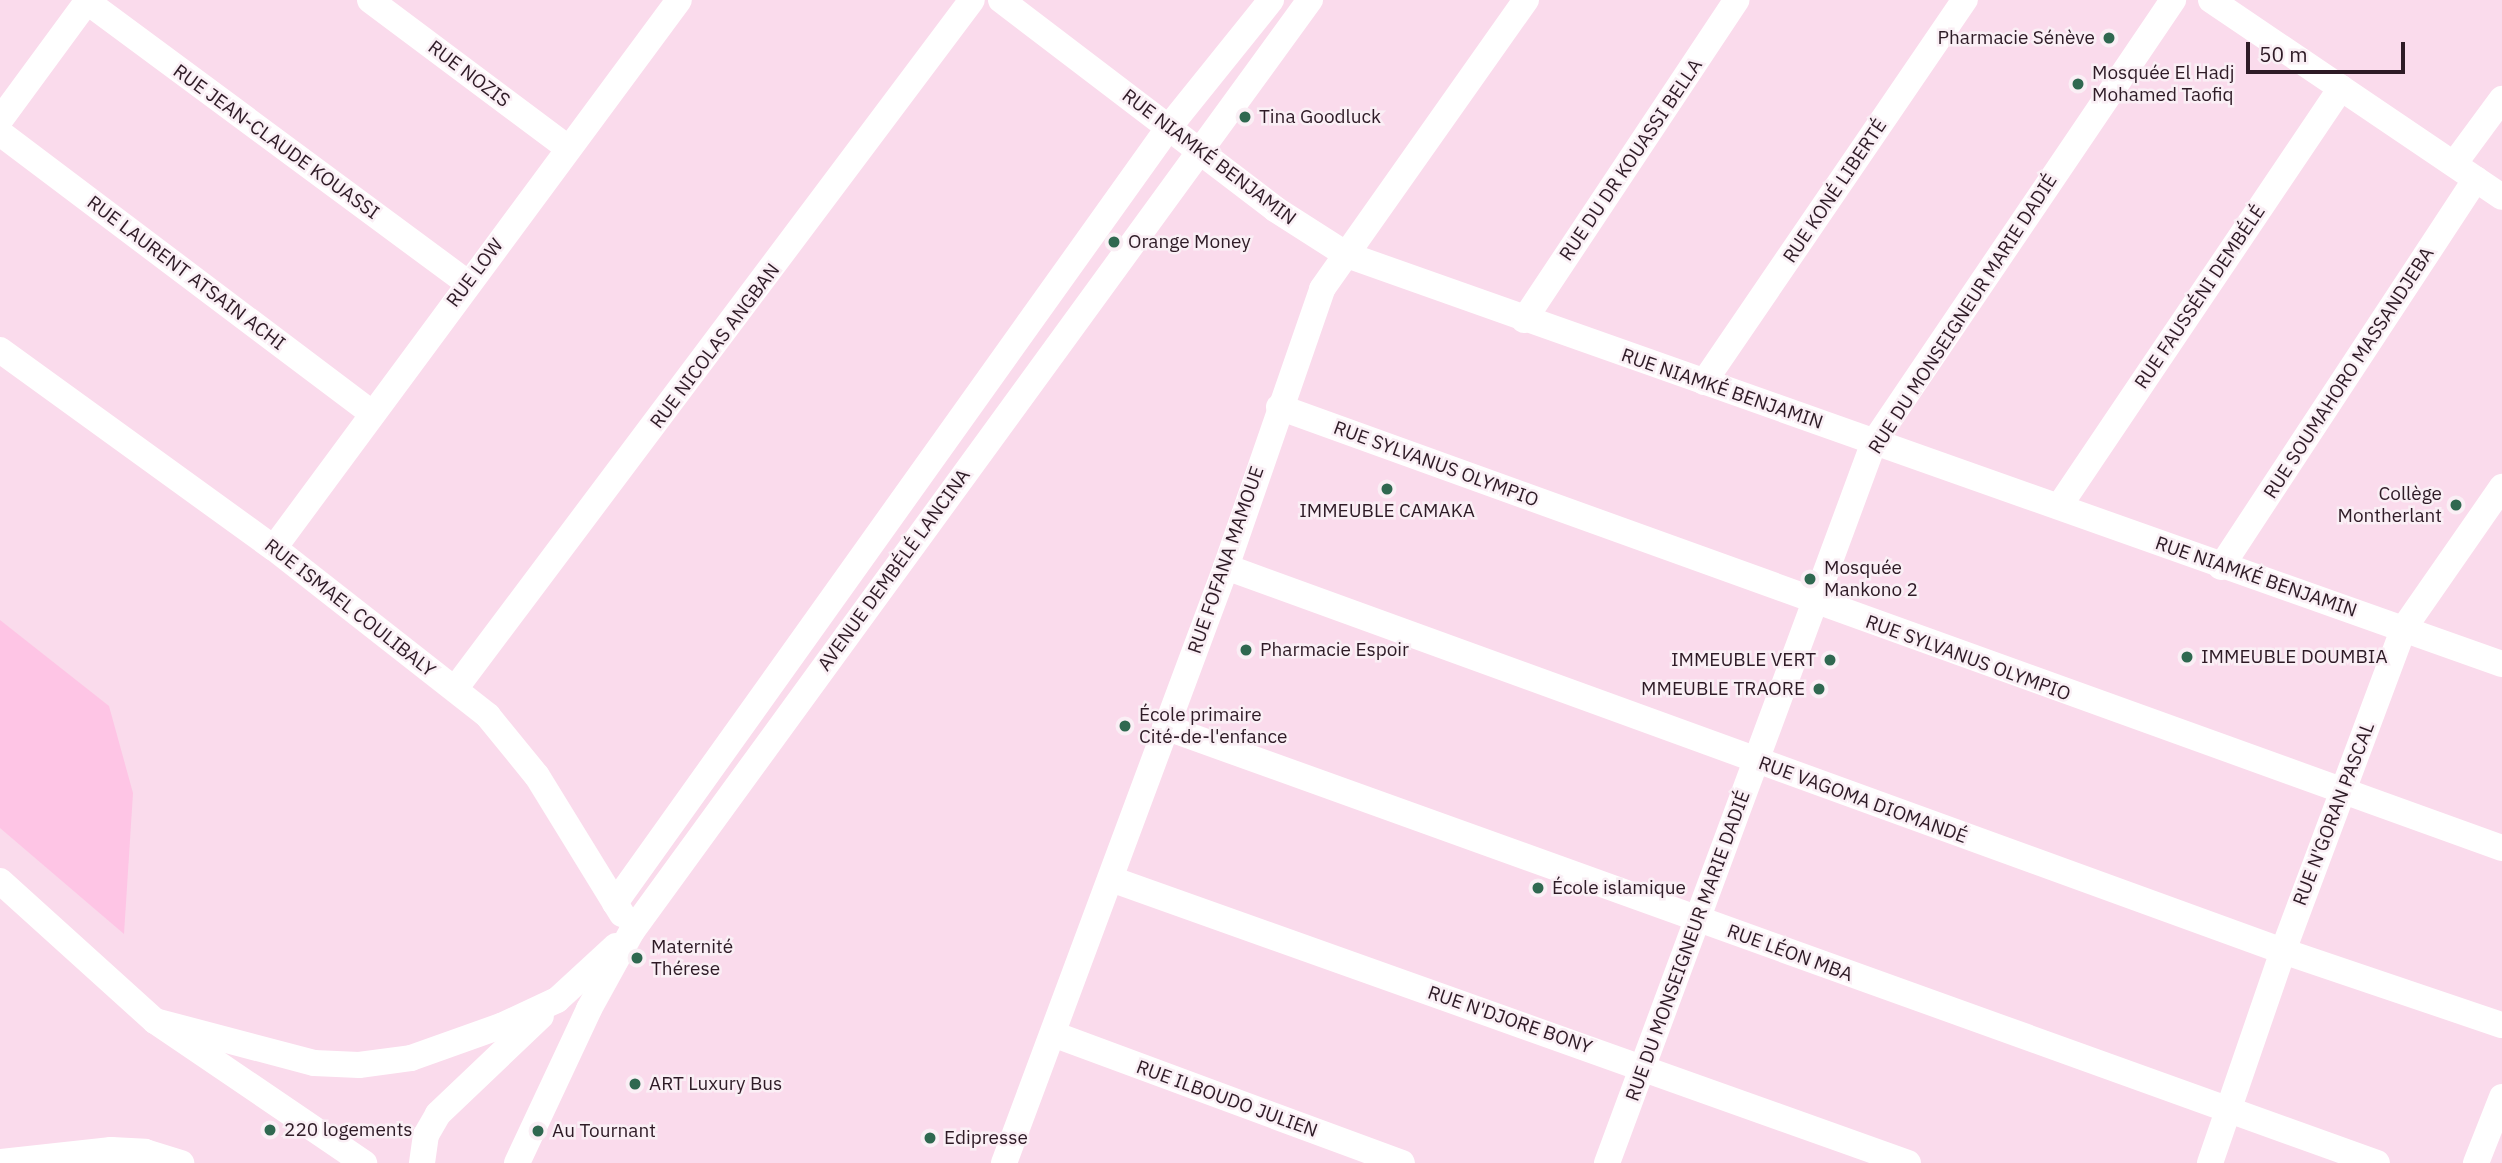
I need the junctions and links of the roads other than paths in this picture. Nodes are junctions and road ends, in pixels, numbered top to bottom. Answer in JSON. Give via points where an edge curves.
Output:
{"nodes":[{"id":1,"x":86,"y":0,"type":"edge"},
{"id":2,"x":370,"y":0,"type":"edge"},
{"id":3,"x":972,"y":0,"type":"edge"},
{"id":4,"x":1001,"y":0,"type":"edge"},
{"id":5,"x":1270,"y":0,"type":"edge"},
{"id":6,"x":1310,"y":0,"type":"edge"},
{"id":7,"x":1526,"y":0,"type":"edge"},
{"id":8,"x":1737,"y":0,"type":"edge"},
{"id":9,"x":1965,"y":0,"type":"edge"},
{"id":10,"x":2173,"y":0,"type":"edge"},
{"id":11,"x":2211,"y":0,"type":"edge"},
{"id":12,"x":670,"y":3,"type":"edge"},
{"id":13,"x":2341,"y":88,"type":"junction"},
{"id":14,"x":2502,"y":99,"type":"edge"},
{"id":15,"x":0,"y":120,"type":"edge"},
{"id":16,"x":1169,"y":127,"type":"junction"},
{"id":17,"x":0,"y":133,"type":"edge"},
{"id":18,"x":568,"y":148,"type":"junction"},
{"id":19,"x":1199,"y":149,"type":"junction"},
{"id":20,"x":2454,"y":164,"type":"junction"},
{"id":21,"x":2476,"y":180,"type":"junction"},
{"id":22,"x":2502,"y":197,"type":"edge"},
{"id":23,"x":1348,"y":255,"type":"junction"},
{"id":24,"x":468,"y":283,"type":"junction"},
{"id":25,"x":1524,"y":320,"type":"junction"},
{"id":26,"x":0,"y":350,"type":"edge"},
{"id":27,"x":1704,"y":382,"type":"junction"},
{"id":28,"x":1279,"y":407,"type":"junction"},
{"id":29,"x":372,"y":413,"type":"junction"},
{"id":30,"x":1874,"y":442,"type":"junction"},
{"id":31,"x":2502,"y":487,"type":"edge"},
{"id":32,"x":2060,"y":505,"type":"junction"},
{"id":33,"x":274,"y":548,"type":"junction"},
{"id":34,"x":1227,"y":567,"type":"junction"},
{"id":35,"x":2221,"y":568,"type":"junction"},
{"id":36,"x":1813,"y":602,"type":"junction"},
{"id":37,"x":2404,"y":628,"type":"junction"},
{"id":38,"x":2502,"y":664,"type":"edge"},
{"id":39,"x":455,"y":689,"type":"junction"},
{"id":40,"x":1165,"y":727,"type":"junction"},
{"id":41,"x":1756,"y":761,"type":"junction"},
{"id":42,"x":2342,"y":794,"type":"junction"},
{"id":43,"x":2502,"y":848,"type":"edge"},
{"id":44,"x":1111,"y":879,"type":"junction"},
{"id":45,"x":0,"y":881,"type":"edge"},
{"id":46,"x":615,"y":903,"type":"junction"},
{"id":47,"x":1697,"y":920,"type":"junction"},
{"id":48,"x":632,"y":931,"type":"junction"},
{"id":49,"x":2283,"y":951,"type":"junction"},
{"id":50,"x":557,"y":1000,"type":"junction"},
{"id":51,"x":155,"y":1021,"type":"junction"},
{"id":52,"x":2502,"y":1025,"type":"edge"},
{"id":53,"x":1053,"y":1034,"type":"junction"},
{"id":54,"x":1644,"y":1067,"type":"junction"},
{"id":55,"x":2502,"y":1097,"type":"edge"},
{"id":56,"x":2228,"y":1111,"type":"junction"},
{"id":57,"x":531,"y":1131,"type":"junction"},
{"id":58,"x":0,"y":1162,"type":"edge"},
{"id":59,"x":181,"y":1163,"type":"edge"},
{"id":60,"x":364,"y":1163,"type":"edge"},
{"id":61,"x":422,"y":1163,"type":"edge"},
{"id":62,"x":517,"y":1163,"type":"edge"},
{"id":63,"x":528,"y":1163,"type":"edge"},
{"id":64,"x":1004,"y":1163,"type":"edge"},
{"id":65,"x":1402,"y":1163,"type":"edge"},
{"id":66,"x":1607,"y":1163,"type":"edge"},
{"id":67,"x":1908,"y":1163,"type":"edge"},
{"id":68,"x":2210,"y":1163,"type":"edge"},
{"id":69,"x":2377,"y":1163,"type":"edge"},
{"id":70,"x":2476,"y":1163,"type":"edge"}],
"edges":[{"from":1,"to":15,"type":"street"},
{"from":1,"to":24,"type":"street","name":"RUE JEAN-CLAUDE KOUASSI"},
{"from":2,"to":18,"type":"street","name":"RUE NOZIS"},
{"from":3,"to":39,"type":"street","name":"RUE NICOLAS ANGBAN"},
{"from":4,"to":16,"type":"street","name":"RUE NIAMKÉ BENJAMIN"},
{"from":5,"to":16,"type":"street"},
{"from":6,"to":19,"type":"street","name":"AVENUE DEMBÉLÉ LANCINA"},
{"from":7,"to":23,"type":"street","name":"RUE FOFANA MAMOUE"},
{"from":8,"to":25,"type":"street","name":"RUE DU DR KOUASSI BELLA"},
{"from":9,"to":27,"type":"street","name":"RUE KONÉ LIBERTÉ"},
{"from":10,"to":30,"type":"street","name":"RUE DU MONSEIGNEUR MARIE DADIÉ"},
{"from":11,"to":13,"type":"street"},
{"from":12,"to":18,"type":"street","name":"RUE LOW"},
{"from":13,"to":20,"type":"street"},
{"from":13,"to":32,"type":"street","name":"RUE FAUSSÉNI DEMBÉLÉ"},
{"from":14,"to":20,"type":"street"},
{"from":16,"to":19,"type":"street","name":"RUE NIAMKÉ BENJAMIN"},
{"from":16,"to":46,"type":"street"},
{"from":17,"to":29,"type":"street","name":"RUE LAURENT ATSAIN ACHI"},
{"from":18,"to":24,"type":"street","name":"RUE LOW"},
{"from":19,"to":23,"type":"street","name":"RUE NIAMKÉ BENJAMIN","via":[[1275,209]]},
{"from":19,"to":48,"type":"street","name":"AVENUE DEMBÉLÉ LANCINA"},
{"from":20,"to":21,"type":"street"},
{"from":21,"to":22,"type":"street"},
{"from":21,"to":35,"type":"street","name":"RUE SOUMAHORO MASSANDJEBA"},
{"from":23,"to":25,"type":"street","name":"RUE NIAMKÉ BENJAMIN"},
{"from":23,"to":28,"type":"street","name":"RUE FOFANA MAMOUE","via":[[1322,289]]},
{"from":24,"to":29,"type":"street","name":"RUE LOW"},
{"from":25,"to":27,"type":"street","name":"RUE NIAMKÉ BENJAMIN"},
{"from":26,"to":33,"type":"street","name":"RUE ISMAEL COULIBALY"},
{"from":27,"to":30,"type":"street","name":"RUE NIAMKÉ BENJAMIN"},
{"from":28,"to":34,"type":"street","name":"RUE FOFANA MAMOUE"},
{"from":28,"to":36,"type":"street","name":"RUE SYLVANUS OLYMPIO"},
{"from":29,"to":33,"type":"street","name":"RUE LOW"},
{"from":30,"to":32,"type":"street","name":"RUE NIAMKÉ BENJAMIN"},
{"from":30,"to":36,"type":"street","name":"RUE DU MONSEIGNEUR MARIE DADIÉ"},
{"from":31,"to":37,"type":"street","name":"RUE N'GORAN PASCAL"},
{"from":32,"to":35,"type":"street","name":"RUE NIAMKÉ BENJAMIN"},
{"from":33,"to":39,"type":"street","name":"RUE ISMAEL COULIBALY"},
{"from":34,"to":40,"type":"street","name":"RUE FOFANA MAMOUE"},
{"from":34,"to":41,"type":"street","name":"RUE VAGOMA DIOMANDÉ"},
{"from":35,"to":37,"type":"street","name":"RUE NIAMKÉ BENJAMIN"},
{"from":36,"to":41,"type":"street","name":"RUE DU MONSEIGNEUR MARIE DADIÉ"},
{"from":36,"to":42,"type":"street","name":"RUE SYLVANUS OLYMPIO"},
{"from":37,"to":38,"type":"street","name":"RUE NIAMKÉ BENJAMIN"},
{"from":37,"to":42,"type":"street","name":"RUE N'GORAN PASCAL"},
{"from":39,"to":46,"type":"street","name":"RUE ISMAEL COULIBALY","via":[[517,747]]},
{"from":40,"to":44,"type":"street","name":"RUE FOFANA MAMOUE"},
{"from":40,"to":47,"type":"street","name":"RUE LÉON MBA"},
{"from":41,"to":47,"type":"street","name":"RUE DU MONSEIGNEUR MARIE DADIÉ"},
{"from":41,"to":49,"type":"street","name":"RUE VAGOMA DIOMANDÉ"},
{"from":42,"to":43,"type":"street","name":"RUE SYLVANUS OLYMPIO"},
{"from":42,"to":49,"type":"street","name":"RUE N'GORAN PASCAL"},
{"from":44,"to":53,"type":"street","name":"RUE FOFANA MAMOUE"},
{"from":44,"to":54,"type":"street","name":"RUE N'DJORE BONY"},
{"from":45,"to":51,"type":"street"},
{"from":46,"to":48,"type":"street","name":"RUE ISMAEL COULIBALY"},
{"from":47,"to":54,"type":"street","name":"RUE DU MONSEIGNEUR MARIE DADIÉ"},
{"from":47,"to":56,"type":"street","name":"RUE LÉON MBA"},
{"from":48,"to":50,"type":"street"},
{"from":48,"to":57,"type":"street","name":"AVENUE DEMBÉLÉ LANCINA"},
{"from":49,"to":52,"type":"street","name":"RUE VAGOMA DIOMANDÉ"},
{"from":49,"to":56,"type":"street","name":"RUE N'GORAN PASCAL"},
{"from":50,"to":51,"type":"street","via":[[452,1045],[411,1058],[359,1065],[314,1063]]},
{"from":50,"to":61,"type":"street","via":[[438,1114],[426,1135]]},
{"from":51,"to":60,"type":"street"},
{"from":53,"to":64,"type":"street","name":"RUE FOFANA MAMOUE"},
{"from":53,"to":65,"type":"street","name":"RUE ILBOUDO JULIEN"},
{"from":54,"to":66,"type":"street","name":"RUE DU MONSEIGNEUR MARIE DADIÉ"},
{"from":54,"to":67,"type":"street","name":"RUE N'DJORE BONY"},
{"from":55,"to":70,"type":"street"},
{"from":56,"to":68,"type":"street","name":"RUE N'GORAN PASCAL"},
{"from":56,"to":69,"type":"street","name":"RUE LÉON MBA"},
{"from":57,"to":62,"type":"street","name":"AVENUE DEMBÉLÉ LANCINA"},
{"from":57,"to":63,"type":"street"},
{"from":58,"to":59,"type":"street","via":[[111,1150],[145,1152]]}]}
